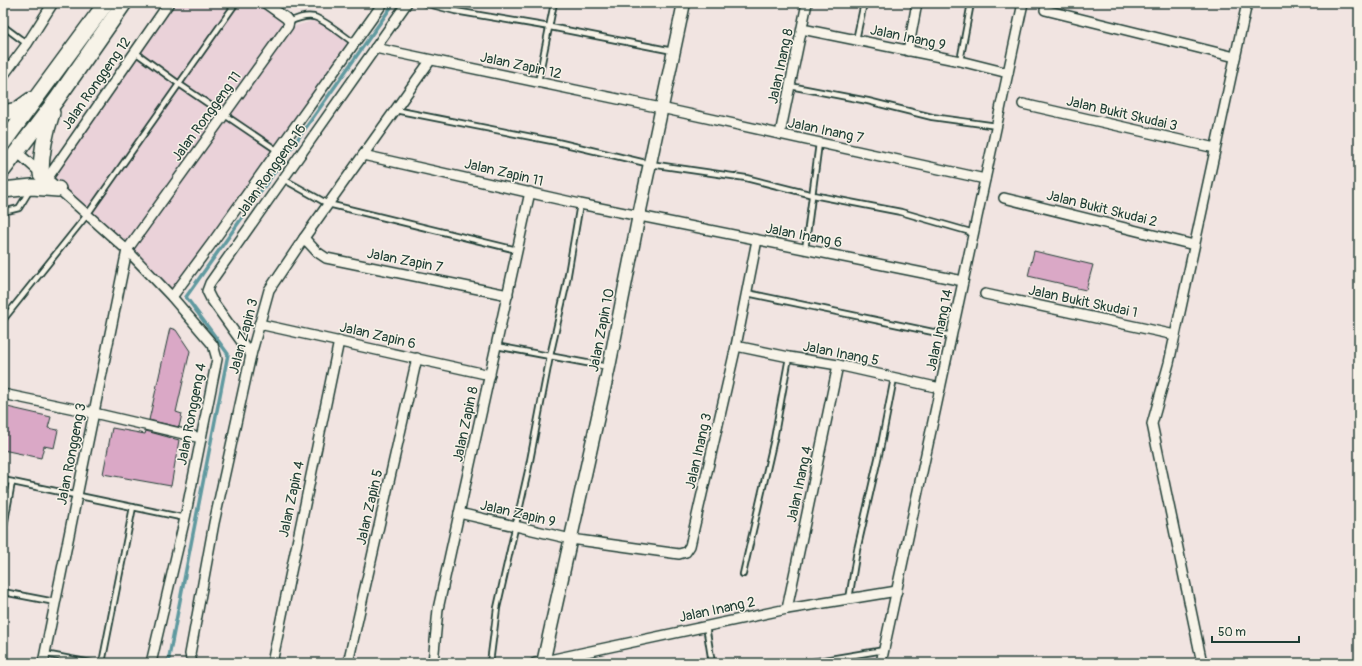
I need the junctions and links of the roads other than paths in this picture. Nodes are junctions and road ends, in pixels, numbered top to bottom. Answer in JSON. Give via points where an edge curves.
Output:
{"nodes":[{"id":1,"x":53,"y":3,"type":"edge"},
{"id":2,"x":106,"y":3,"type":"edge"},
{"id":3,"x":124,"y":3,"type":"edge"},
{"id":4,"x":169,"y":3,"type":"edge"},
{"id":5,"x":236,"y":3,"type":"edge"},
{"id":6,"x":265,"y":3,"type":"edge"},
{"id":7,"x":382,"y":3,"type":"edge"},
{"id":8,"x":407,"y":3,"type":"edge"},
{"id":9,"x":424,"y":3,"type":"edge"},
{"id":10,"x":554,"y":3,"type":"edge"},
{"id":11,"x":684,"y":3,"type":"edge"},
{"id":12,"x":807,"y":3,"type":"edge"},
{"id":13,"x":864,"y":3,"type":"edge"},
{"id":14,"x":917,"y":3,"type":"edge"},
{"id":15,"x":971,"y":3,"type":"edge"},
{"id":16,"x":1023,"y":3,"type":"edge"},
{"id":17,"x":1247,"y":3,"type":"edge"},
{"id":18,"x":1045,"y":10,"type":"dead end"},
{"id":19,"x":289,"y":22,"type":"junction"},
{"id":20,"x":3,"y":26,"type":"edge"},
{"id":21,"x":550,"y":27,"type":"junction"},
{"id":22,"x":802,"y":29,"type":"junction"},
{"id":23,"x":856,"y":40,"type":"junction"},
{"id":24,"x":354,"y":43,"type":"junction"},
{"id":25,"x":27,"y":44,"type":"junction"},
{"id":26,"x":375,"y":48,"type":"junction"},
{"id":27,"x":673,"y":51,"type":"junction"},
{"id":28,"x":908,"y":51,"type":"junction"},
{"id":29,"x":135,"y":52,"type":"junction"},
{"id":30,"x":1235,"y":57,"type":"junction"},
{"id":31,"x":430,"y":61,"type":"junction"},
{"id":32,"x":960,"y":61,"type":"junction"},
{"id":33,"x":1008,"y":73,"type":"junction"},
{"id":34,"x":3,"y":76,"type":"edge"},
{"id":35,"x":538,"y":82,"type":"junction"},
{"id":36,"x":179,"y":84,"type":"junction"},
{"id":37,"x":790,"y":86,"type":"junction"},
{"id":38,"x":40,"y":94,"type":"junction"},
{"id":39,"x":57,"y":99,"type":"junction"},
{"id":40,"x":1023,"y":104,"type":"dead end"},
{"id":41,"x":662,"y":108,"type":"junction"},
{"id":42,"x":395,"y":110,"type":"junction"},
{"id":43,"x":3,"y":113,"type":"edge"},
{"id":44,"x":225,"y":114,"type":"junction"},
{"id":45,"x":997,"y":126,"type":"junction"},
{"id":46,"x":780,"y":134,"type":"junction"},
{"id":47,"x":3,"y":142,"type":"edge"},
{"id":48,"x":819,"y":143,"type":"junction"},
{"id":49,"x":1215,"y":148,"type":"junction"},
{"id":50,"x":278,"y":151,"type":"junction"},
{"id":51,"x":17,"y":152,"type":"junction"},
{"id":52,"x":363,"y":155,"type":"junction"},
{"id":53,"x":650,"y":164,"type":"junction"},
{"id":54,"x":3,"y":170,"type":"edge"},
{"id":55,"x":282,"y":179,"type":"junction"},
{"id":56,"x":985,"y":179,"type":"junction"},
{"id":57,"x":48,"y":181,"type":"junction"},
{"id":58,"x":32,"y":187,"type":"junction"},
{"id":59,"x":3,"y":190,"type":"edge"},
{"id":60,"x":530,"y":192,"type":"junction"},
{"id":61,"x":813,"y":195,"type":"junction"},
{"id":62,"x":1004,"y":198,"type":"dead end"},
{"id":63,"x":328,"y":204,"type":"junction"},
{"id":64,"x":580,"y":204,"type":"junction"},
{"id":65,"x":3,"y":212,"type":"edge"},
{"id":66,"x":639,"y":214,"type":"junction"},
{"id":67,"x":87,"y":215,"type":"junction"},
{"id":68,"x":974,"y":233,"type":"junction"},
{"id":69,"x":304,"y":238,"type":"junction"},
{"id":70,"x":757,"y":240,"type":"junction"},
{"id":71,"x":1194,"y":245,"type":"junction"},
{"id":72,"x":127,"y":250,"type":"junction"},
{"id":73,"x":517,"y":250,"type":"junction"},
{"id":74,"x":806,"y":250,"type":"junction"},
{"id":75,"x":963,"y":281,"type":"junction"},
{"id":76,"x":747,"y":293,"type":"junction"},
{"id":77,"x":985,"y":294,"type":"dead end"},
{"id":78,"x":508,"y":295,"type":"junction"},
{"id":79,"x":172,"y":297,"type":"junction"},
{"id":80,"x":3,"y":320,"type":"edge"},
{"id":81,"x":259,"y":324,"type":"junction"},
{"id":82,"x":1175,"y":335,"type":"junction"},
{"id":83,"x":952,"y":336,"type":"junction"},
{"id":84,"x":339,"y":341,"type":"junction"},
{"id":85,"x":496,"y":346,"type":"junction"},
{"id":86,"x":736,"y":346,"type":"junction"},
{"id":87,"x":251,"y":355,"type":"junction"},
{"id":88,"x":550,"y":356,"type":"junction"},
{"id":89,"x":789,"y":357,"type":"junction"},
{"id":90,"x":418,"y":358,"type":"junction"},
{"id":91,"x":838,"y":365,"type":"junction"},
{"id":92,"x":609,"y":367,"type":"junction"},
{"id":93,"x":490,"y":374,"type":"junction"},
{"id":94,"x":894,"y":378,"type":"junction"},
{"id":95,"x":940,"y":388,"type":"junction"},
{"id":96,"x":3,"y":394,"type":"edge"},
{"id":97,"x":94,"y":413,"type":"junction"},
{"id":98,"x":201,"y":438,"type":"junction"},
{"id":99,"x":3,"y":480,"type":"edge"},
{"id":100,"x":12,"y":482,"type":"junction"},
{"id":101,"x":77,"y":495,"type":"junction"},
{"id":102,"x":133,"y":507,"type":"junction"},
{"id":103,"x":459,"y":514,"type":"junction"},
{"id":104,"x":185,"y":518,"type":"junction"},
{"id":105,"x":516,"y":527,"type":"junction"},
{"id":106,"x":3,"y":532,"type":"edge"},
{"id":107,"x":571,"y":539,"type":"junction"},
{"id":108,"x":743,"y":574,"type":"dead end"},
{"id":109,"x":897,"y":591,"type":"junction"},
{"id":110,"x":3,"y":592,"type":"edge"},
{"id":111,"x":849,"y":599,"type":"junction"},
{"id":112,"x":55,"y":602,"type":"junction"},
{"id":113,"x":787,"y":609,"type":"junction"},
{"id":114,"x":706,"y":626,"type":"junction"},
{"id":115,"x":884,"y":650,"type":"junction"},
{"id":116,"x":44,"y":659,"type":"edge"},
{"id":117,"x":541,"y":662,"type":"edge"},
{"id":118,"x":90,"y":663,"type":"edge"},
{"id":119,"x":102,"y":663,"type":"edge"},
{"id":120,"x":151,"y":663,"type":"edge"},
{"id":121,"x":192,"y":663,"type":"edge"},
{"id":122,"x":272,"y":663,"type":"edge"},
{"id":123,"x":348,"y":663,"type":"edge"},
{"id":124,"x":433,"y":663,"type":"edge"},
{"id":125,"x":490,"y":663,"type":"edge"},
{"id":126,"x":712,"y":663,"type":"edge"},
{"id":127,"x":806,"y":663,"type":"edge"},
{"id":128,"x":882,"y":663,"type":"edge"},
{"id":129,"x":1202,"y":663,"type":"edge"}],
"edges":[{"from":1,"to":25,"type":"street"},
{"from":2,"to":38,"type":"main road"},
{"from":3,"to":39,"type":"main road"},
{"from":4,"to":29,"type":"street","name":"Jalan Ronggeng 12"},
{"from":5,"to":36,"type":"lane"},
{"from":6,"to":19,"type":"street"},
{"from":7,"to":24,"type":"street","name":"Jalan Ronggeng 16"},
{"from":8,"to":26,"type":"street","name":"Jalan Ronggeng 16"},
{"from":9,"to":21,"type":"lane","via":[[455,11]]},
{"from":10,"to":21,"type":"lane"},
{"from":11,"to":27,"type":"street","name":"Jalan Zapin 10"},
{"from":12,"to":22,"type":"street","name":"Jalan Inang 8"},
{"from":13,"to":23,"type":"lane"},
{"from":14,"to":28,"type":"street"},
{"from":15,"to":32,"type":"lane"},
{"from":16,"to":33,"type":"street","name":"Jalan Inang 14"},
{"from":17,"to":30,"type":"street"},
{"from":18,"to":30,"type":"street"},
{"from":19,"to":24,"type":"lane","via":[[302,17],[320,19]]},
{"from":19,"to":44,"type":"street","name":"Jalan Ronggeng 11"},
{"from":20,"to":25,"type":"lane"},
{"from":21,"to":27,"type":"lane"},
{"from":21,"to":35,"type":"lane"},
{"from":22,"to":23,"type":"street","name":"Jalan Inang 9"},
{"from":22,"to":37,"type":"street","name":"Jalan Inang 8"},
{"from":23,"to":28,"type":"street","name":"Jalan Inang 9"},
{"from":24,"to":50,"type":"street","name":"Jalan Ronggeng 16"},
{"from":25,"to":34,"type":"street"},
{"from":26,"to":31,"type":"street","name":"Jalan Zapin 12"},
{"from":26,"to":55,"type":"street","name":"Jalan Ronggeng 16"},
{"from":27,"to":41,"type":"street","name":"Jalan Zapin 10"},
{"from":28,"to":32,"type":"street","name":"Jalan Inang 9"},
{"from":29,"to":36,"type":"lane"},
{"from":29,"to":57,"type":"street","name":"Jalan Ronggeng 12"},
{"from":30,"to":49,"type":"street"},
{"from":31,"to":35,"type":"street","name":"Jalan Zapin 12"},
{"from":31,"to":42,"type":"street","name":"Jalan Zapin 3"},
{"from":32,"to":33,"type":"street","name":"Jalan Inang 9"},
{"from":33,"to":45,"type":"street","name":"Jalan Inang 14"},
{"from":35,"to":41,"type":"street","name":"Jalan Zapin 12"},
{"from":36,"to":44,"type":"lane"},
{"from":36,"to":67,"type":"lane"},
{"from":37,"to":45,"type":"lane","via":[[932,117]]},
{"from":37,"to":46,"type":"street","name":"Jalan Inang 8"},
{"from":38,"to":43,"type":"main road","via":[[17,110]]},
{"from":38,"to":47,"type":"main road"},
{"from":39,"to":51,"type":"main road"},
{"from":39,"to":57,"type":"main road","via":[[42,148]]},
{"from":40,"to":49,"type":"street","name":"Jalan Bukit Skudai 3"},
{"from":41,"to":46,"type":"street","name":"Jalan Inang 7"},
{"from":41,"to":53,"type":"street","name":"Jalan Zapin 10"},
{"from":42,"to":52,"type":"street","name":"Jalan Zapin 3"},
{"from":42,"to":53,"type":"lane","via":[[557,142]]},
{"from":44,"to":50,"type":"lane"},
{"from":44,"to":72,"type":"street","name":"Jalan Ronggeng 11"},
{"from":45,"to":56,"type":"street","name":"Jalan Inang 14"},
{"from":46,"to":48,"type":"street","name":"Jalan Inang 7"},
{"from":47,"to":51,"type":"street"},
{"from":48,"to":56,"type":"street","name":"Jalan Inang 7"},
{"from":48,"to":61,"type":"lane"},
{"from":49,"to":71,"type":"street"},
{"from":50,"to":79,"type":"street","name":"Jalan Ronggeng 16"},
{"from":51,"to":54,"type":"main road"},
{"from":51,"to":57,"type":"street","name":"Jalan Ronggeng 4"},
{"from":52,"to":60,"type":"street","name":"Jalan Zapin 11"},
{"from":52,"to":63,"type":"street","name":"Jalan Zapin 3"},
{"from":53,"to":61,"type":"lane","via":[[746,178]]},
{"from":53,"to":66,"type":"street","name":"Jalan Zapin 10"},
{"from":55,"to":63,"type":"lane"},
{"from":55,"to":87,"type":"street","name":"Jalan Ronggeng 16","via":[[207,291]]},
{"from":56,"to":68,"type":"street","name":"Jalan Inang 14"},
{"from":57,"to":58,"type":"main road"},
{"from":57,"to":67,"type":"street","name":"Jalan Ronggeng 4"},
{"from":58,"to":59,"type":"main road"},
{"from":58,"to":65,"type":"lane","via":[[19,208]]},
{"from":60,"to":64,"type":"street","name":"Jalan Zapin 11"},
{"from":60,"to":73,"type":"street","name":"Jalan Zapin 8"},
{"from":61,"to":68,"type":"lane","via":[[901,212]]},
{"from":61,"to":74,"type":"lane"},
{"from":62,"to":71,"type":"street","name":"Jalan Bukit Skudai 2"},
{"from":63,"to":69,"type":"street","name":"Jalan Zapin 3"},
{"from":63,"to":73,"type":"lane"},
{"from":64,"to":66,"type":"street","name":"Jalan Zapin 11"},
{"from":64,"to":88,"type":"lane","via":[[566,286]]},
{"from":66,"to":70,"type":"street","name":"Jalan Inang 6"},
{"from":66,"to":92,"type":"street","name":"Jalan Zapin 10"},
{"from":67,"to":72,"type":"street","name":"Jalan Ronggeng 4"},
{"from":67,"to":80,"type":"lane"},
{"from":68,"to":75,"type":"street","name":"Jalan Inang 14"},
{"from":69,"to":78,"type":"street","name":"Jalan Zapin 7","via":[[316,252],[326,258]]},
{"from":69,"to":81,"type":"street","name":"Jalan Zapin 3","via":[[269,290]]},
{"from":70,"to":74,"type":"street","name":"Jalan Inang 6"},
{"from":70,"to":76,"type":"street","name":"Jalan Inang 3"},
{"from":71,"to":82,"type":"street"},
{"from":72,"to":79,"type":"street","name":"Jalan Ronggeng 4"},
{"from":72,"to":97,"type":"street","name":"Jalan Ronggeng 3"},
{"from":73,"to":78,"type":"street","name":"Jalan Zapin 8"},
{"from":74,"to":75,"type":"street","name":"Jalan Inang 6"},
{"from":75,"to":83,"type":"street","name":"Jalan Inang 14"},
{"from":76,"to":83,"type":"lane"},
{"from":76,"to":86,"type":"street","name":"Jalan Inang 3"},
{"from":77,"to":82,"type":"street","name":"Jalan Bukit Skudai 1"},
{"from":78,"to":85,"type":"street","name":"Jalan Zapin 8"},
{"from":79,"to":98,"type":"street","name":"Jalan Ronggeng 4","via":[[213,345],[217,359]]},
{"from":81,"to":84,"type":"street","name":"Jalan Zapin 6"},
{"from":81,"to":87,"type":"street","name":"Jalan Zapin 3"},
{"from":82,"to":129,"type":"street","via":[[1152,424]]},
{"from":83,"to":95,"type":"street","name":"Jalan Inang 14"},
{"from":84,"to":90,"type":"street","name":"Jalan Zapin 6"},
{"from":84,"to":122,"type":"street","name":"Jalan Zapin 4"},
{"from":85,"to":88,"type":"lane"},
{"from":85,"to":93,"type":"street","name":"Jalan Zapin 8"},
{"from":86,"to":89,"type":"street","name":"Jalan Inang 5"},
{"from":86,"to":107,"type":"street","name":"Jalan Inang 3","via":[[690,546],[686,552],[679,554]]},
{"from":87,"to":121,"type":"street","name":"Jalan Zapin 3","via":[[214,523],[190,654]]},
{"from":88,"to":92,"type":"lane"},
{"from":88,"to":105,"type":"lane"},
{"from":89,"to":91,"type":"street","name":"Jalan Inang 5"},
{"from":89,"to":108,"type":"lane","via":[[774,439]]},
{"from":90,"to":93,"type":"street","name":"Jalan Zapin 6"},
{"from":90,"to":123,"type":"street","name":"Jalan Zapin 5"},
{"from":91,"to":94,"type":"street","name":"Jalan Inang 5"},
{"from":91,"to":113,"type":"street","name":"Jalan Inang 4"},
{"from":92,"to":107,"type":"street","name":"Jalan Zapin 10"},
{"from":93,"to":103,"type":"street","name":"Jalan Zapin 8"},
{"from":94,"to":95,"type":"street","name":"Jalan Inang 5"},
{"from":94,"to":111,"type":"lane","via":[[856,550]]},
{"from":95,"to":109,"type":"street","name":"Jalan Inang 14"},
{"from":96,"to":97,"type":"street"},
{"from":97,"to":98,"type":"street"},
{"from":97,"to":101,"type":"street","name":"Jalan Ronggeng 3"},
{"from":98,"to":104,"type":"street","name":"Jalan Ronggeng 4"},
{"from":99,"to":100,"type":"lane"},
{"from":100,"to":101,"type":"lane"},
{"from":100,"to":106,"type":"lane"},
{"from":101,"to":102,"type":"lane"},
{"from":101,"to":112,"type":"street","name":"Jalan Ronggeng 3"},
{"from":102,"to":104,"type":"lane"},
{"from":102,"to":119,"type":"lane"},
{"from":103,"to":105,"type":"street","name":"Jalan Zapin 9"},
{"from":103,"to":124,"type":"street","name":"Jalan Zapin 8","via":[[438,609]]},
{"from":104,"to":120,"type":"street","name":"Jalan Ronggeng 4"},
{"from":105,"to":107,"type":"street","name":"Jalan Zapin 9"},
{"from":105,"to":125,"type":"lane","via":[[497,608]]},
{"from":107,"to":117,"type":"street","name":"Jalan Zapin 10"},
{"from":109,"to":111,"type":"street","name":"Jalan Inang 2"},
{"from":109,"to":115,"type":"street","name":"Jalan Inang 14"},
{"from":110,"to":112,"type":"lane"},
{"from":111,"to":113,"type":"street","name":"Jalan Inang 2"},
{"from":112,"to":116,"type":"street","name":"Jalan Ronggeng 3"},
{"from":113,"to":114,"type":"street","name":"Jalan Inang 2"},
{"from":114,"to":117,"type":"street","name":"Jalan Inang 2"},
{"from":114,"to":126,"type":"lane"},
{"from":115,"to":127,"type":"lane"},
{"from":115,"to":128,"type":"street","name":"Jalan Inang 14"},
{"from":116,"to":118,"type":"lane"}]}
